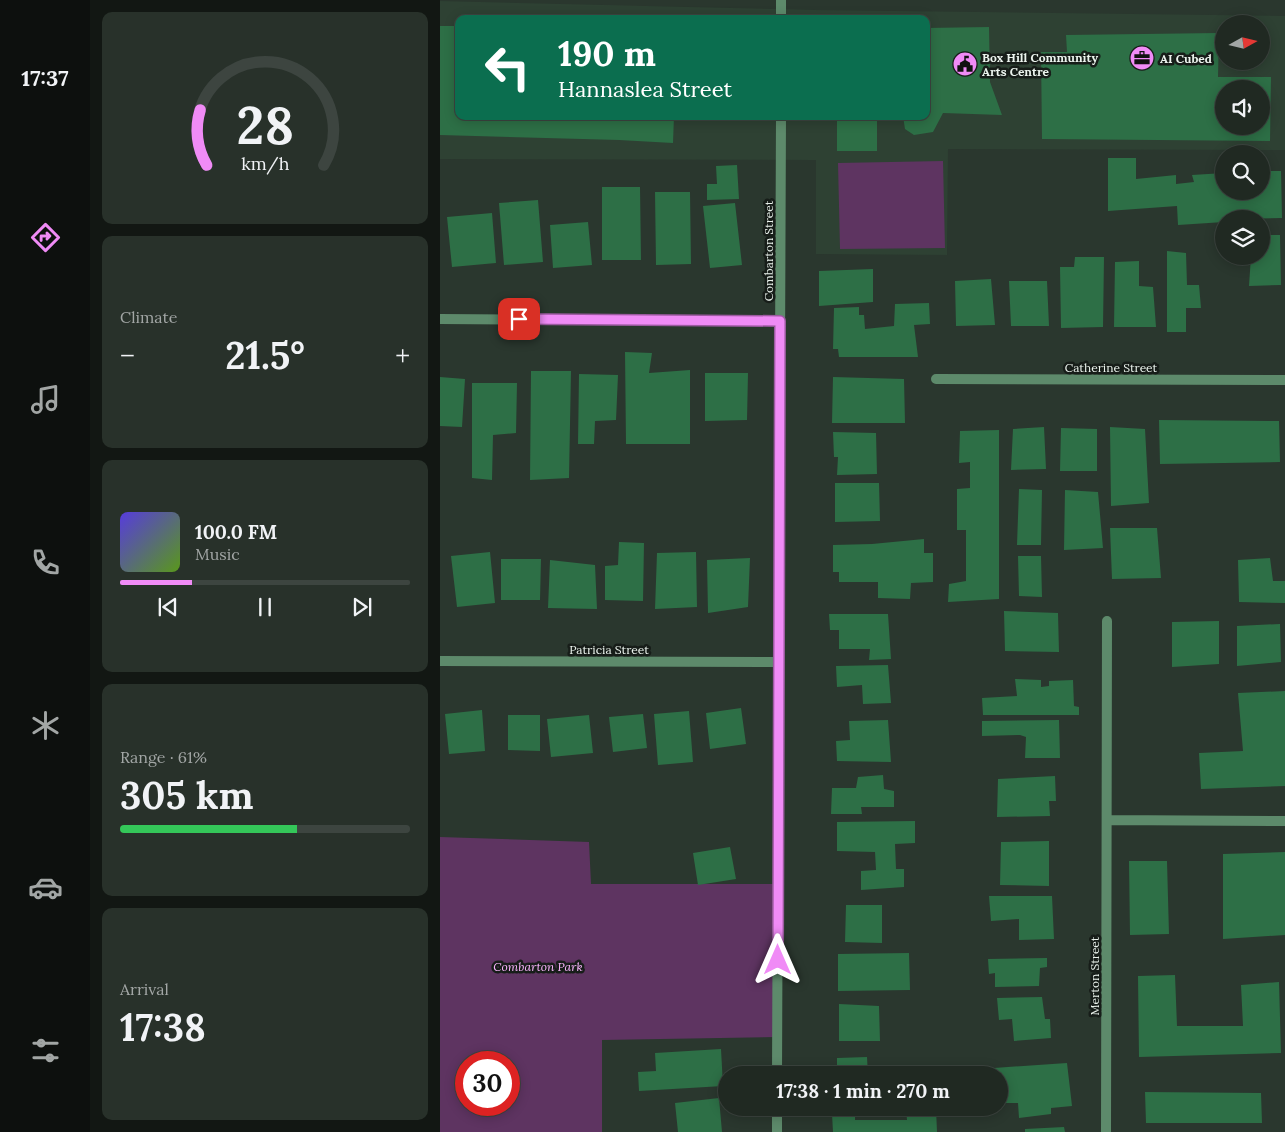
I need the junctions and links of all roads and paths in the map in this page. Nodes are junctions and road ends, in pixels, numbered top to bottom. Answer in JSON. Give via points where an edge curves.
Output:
{"nodes":[{"id":1,"x":781,"y":0,"type":"edge"},
{"id":2,"x":781,"y":15,"type":"edge"},
{"id":3,"x":781,"y":120,"type":"edge"},
{"id":4,"x":440,"y":319,"type":"edge"},
{"id":5,"x":780,"y":321,"type":"junction"},
{"id":6,"x":936,"y":379,"type":"dead end"},
{"id":7,"x":1285,"y":380,"type":"edge"},
{"id":8,"x":1107,"y":621,"type":"dead end"},
{"id":9,"x":440,"y":661,"type":"edge"},
{"id":10,"x":779,"y":662,"type":"junction"},
{"id":11,"x":1106,"y":820,"type":"junction"},
{"id":12,"x":1285,"y":821,"type":"edge"},
{"id":13,"x":778,"y":1066,"type":"edge"},
{"id":14,"x":777,"y":1116,"type":"edge"},
{"id":15,"x":777,"y":1132,"type":"edge"},
{"id":16,"x":1106,"y":1132,"type":"edge"}],
"edges":[{"from":1,"to":2,"type":"street"},
{"from":3,"to":5,"type":"street","name":"Combarton Street"},
{"from":4,"to":5,"type":"street"},
{"from":5,"to":10,"type":"street","name":"Combarton Street"},
{"from":6,"to":7,"type":"street","name":"Catherine Street"},
{"from":8,"to":11,"type":"street","name":"Merton Street"},
{"from":9,"to":10,"type":"street","name":"Patricia Street"},
{"from":10,"to":13,"type":"street","name":"Combarton Street"},
{"from":11,"to":12,"type":"street"},
{"from":11,"to":16,"type":"street","name":"Merton Street"},
{"from":14,"to":15,"type":"street"}]}
